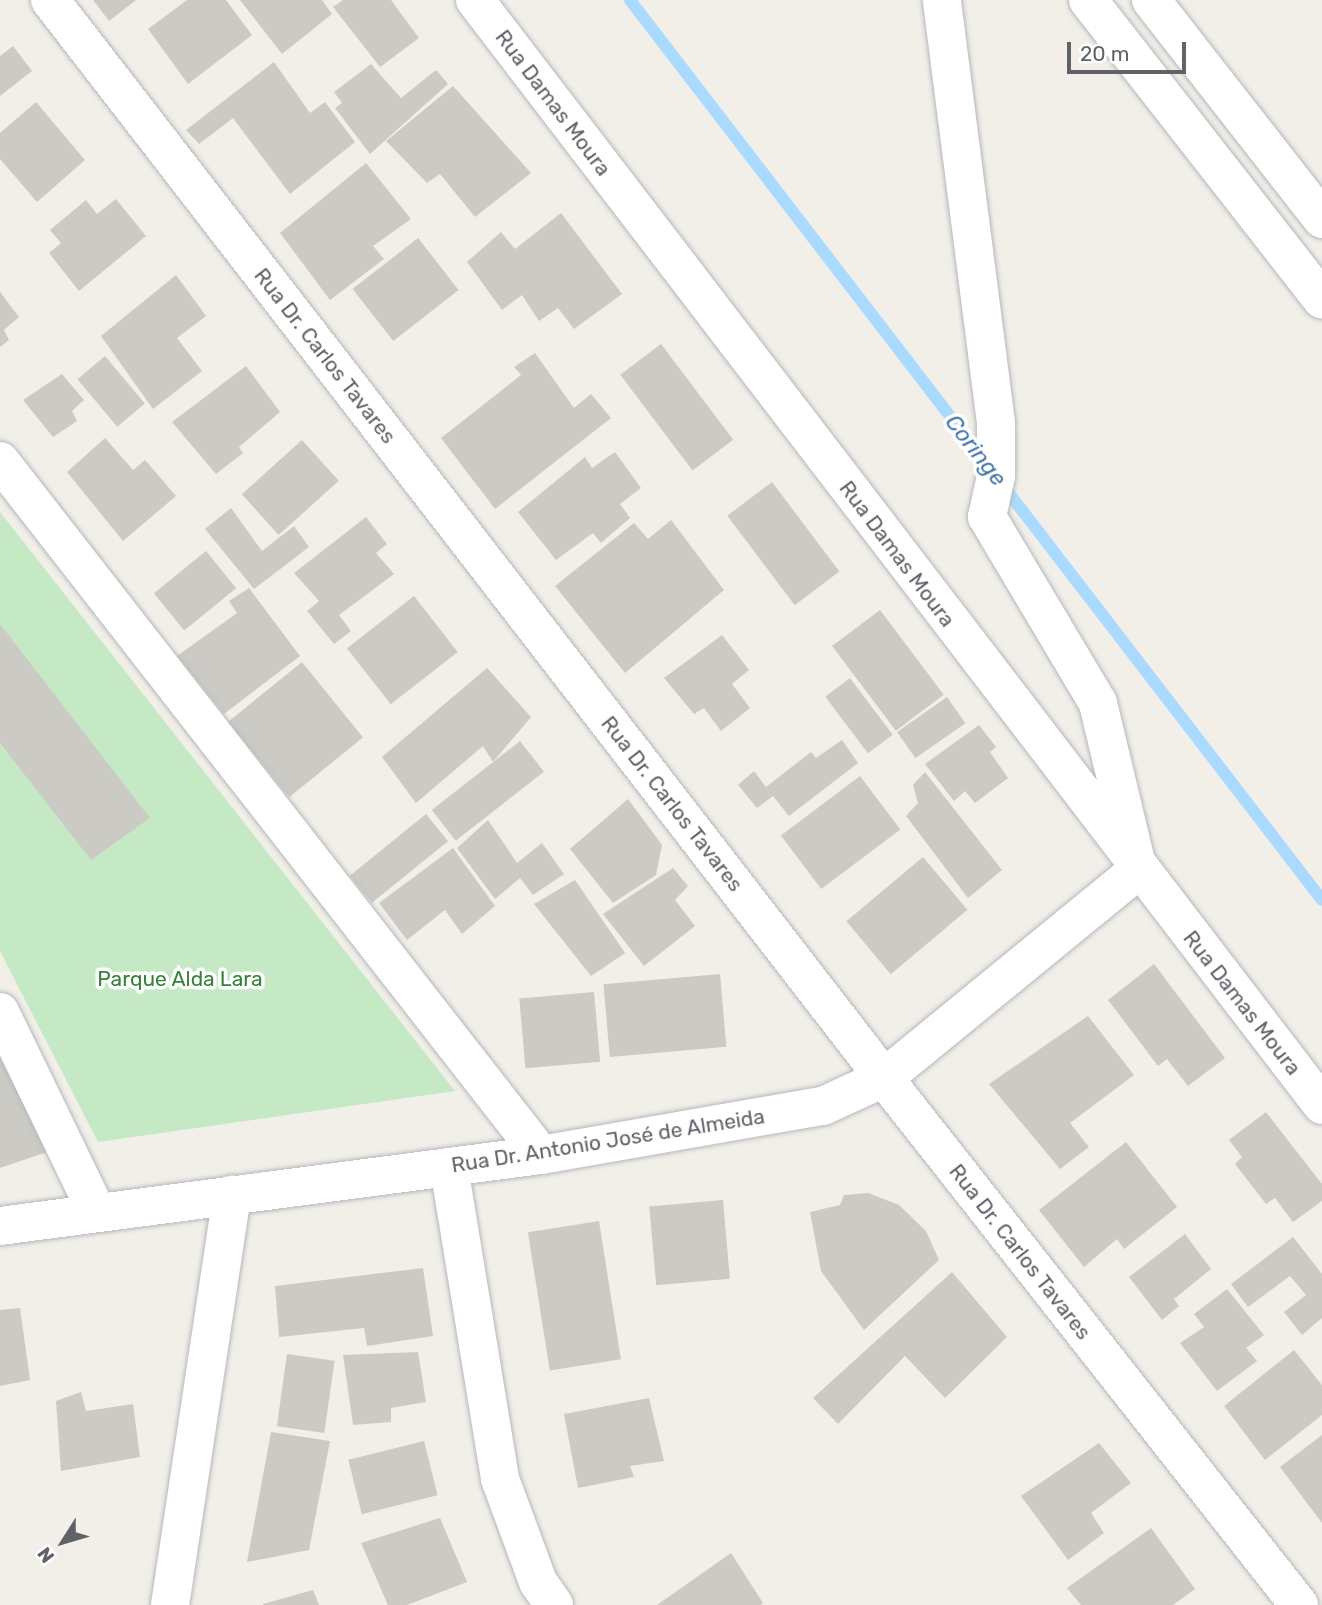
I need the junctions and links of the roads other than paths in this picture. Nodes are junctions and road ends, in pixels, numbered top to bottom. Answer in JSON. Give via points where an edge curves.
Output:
{"nodes":[{"id":1,"x":50,"y":0,"type":"edge"},
{"id":2,"x":475,"y":0,"type":"edge"},
{"id":3,"x":942,"y":0,"type":"edge"},
{"id":4,"x":1088,"y":0,"type":"edge"},
{"id":5,"x":1151,"y":0,"type":"edge"},
{"id":6,"x":1305,"y":171,"type":"edge"},
{"id":7,"x":1322,"y":219,"type":"edge"},
{"id":8,"x":1322,"y":299,"type":"edge"},
{"id":9,"x":0,"y":461,"type":"edge"},
{"id":10,"x":1138,"y":870,"type":"junction"},
{"id":11,"x":0,"y":1012,"type":"edge"},
{"id":12,"x":884,"y":1078,"type":"junction"},
{"id":13,"x":1322,"y":1105,"type":"edge"},
{"id":14,"x":541,"y":1155,"type":"junction"},
{"id":15,"x":449,"y":1167,"type":"junction"},
{"id":16,"x":233,"y":1195,"type":"junction"},
{"id":17,"x":97,"y":1213,"type":"junction"},
{"id":18,"x":0,"y":1226,"type":"edge"},
{"id":19,"x":170,"y":1605,"type":"edge"},
{"id":20,"x":554,"y":1605,"type":"edge"},
{"id":21,"x":1299,"y":1605,"type":"edge"}],
"edges":[{"from":1,"to":12,"type":"street","name":"Rua Dr. Carlos Tavares"},
{"from":2,"to":10,"type":"street","name":"Rua Damas Moura"},
{"from":3,"to":10,"type":"street","via":[[996,423],[996,476],[988,517],[1098,703]]},
{"from":4,"to":8,"type":"street"},
{"from":5,"to":6,"type":"street"},
{"from":6,"to":7,"type":"street"},
{"from":9,"to":14,"type":"street"},
{"from":10,"to":12,"type":"street","name":"Rua Dr. Antonio José de Almeida"},
{"from":10,"to":13,"type":"street","name":"Rua Damas Moura"},
{"from":11,"to":17,"type":"street"},
{"from":12,"to":14,"type":"street","name":"Rua Dr. Antonio José de Almeida","via":[[823,1106]]},
{"from":12,"to":21,"type":"street","name":"Rua Dr. Carlos Tavares"},
{"from":14,"to":15,"type":"street","name":"Rua Dr. Antonio José de Almeida"},
{"from":15,"to":16,"type":"street","name":"Rua Dr. Antonio José de Almeida"},
{"from":15,"to":20,"type":"street","via":[[500,1479],[538,1582]]},
{"from":16,"to":17,"type":"street","name":"Rua Dr. Antonio José de Almeida"},
{"from":16,"to":19,"type":"street"},
{"from":17,"to":18,"type":"street","name":"Rua Dr. Antonio José de Almeida"}]}
